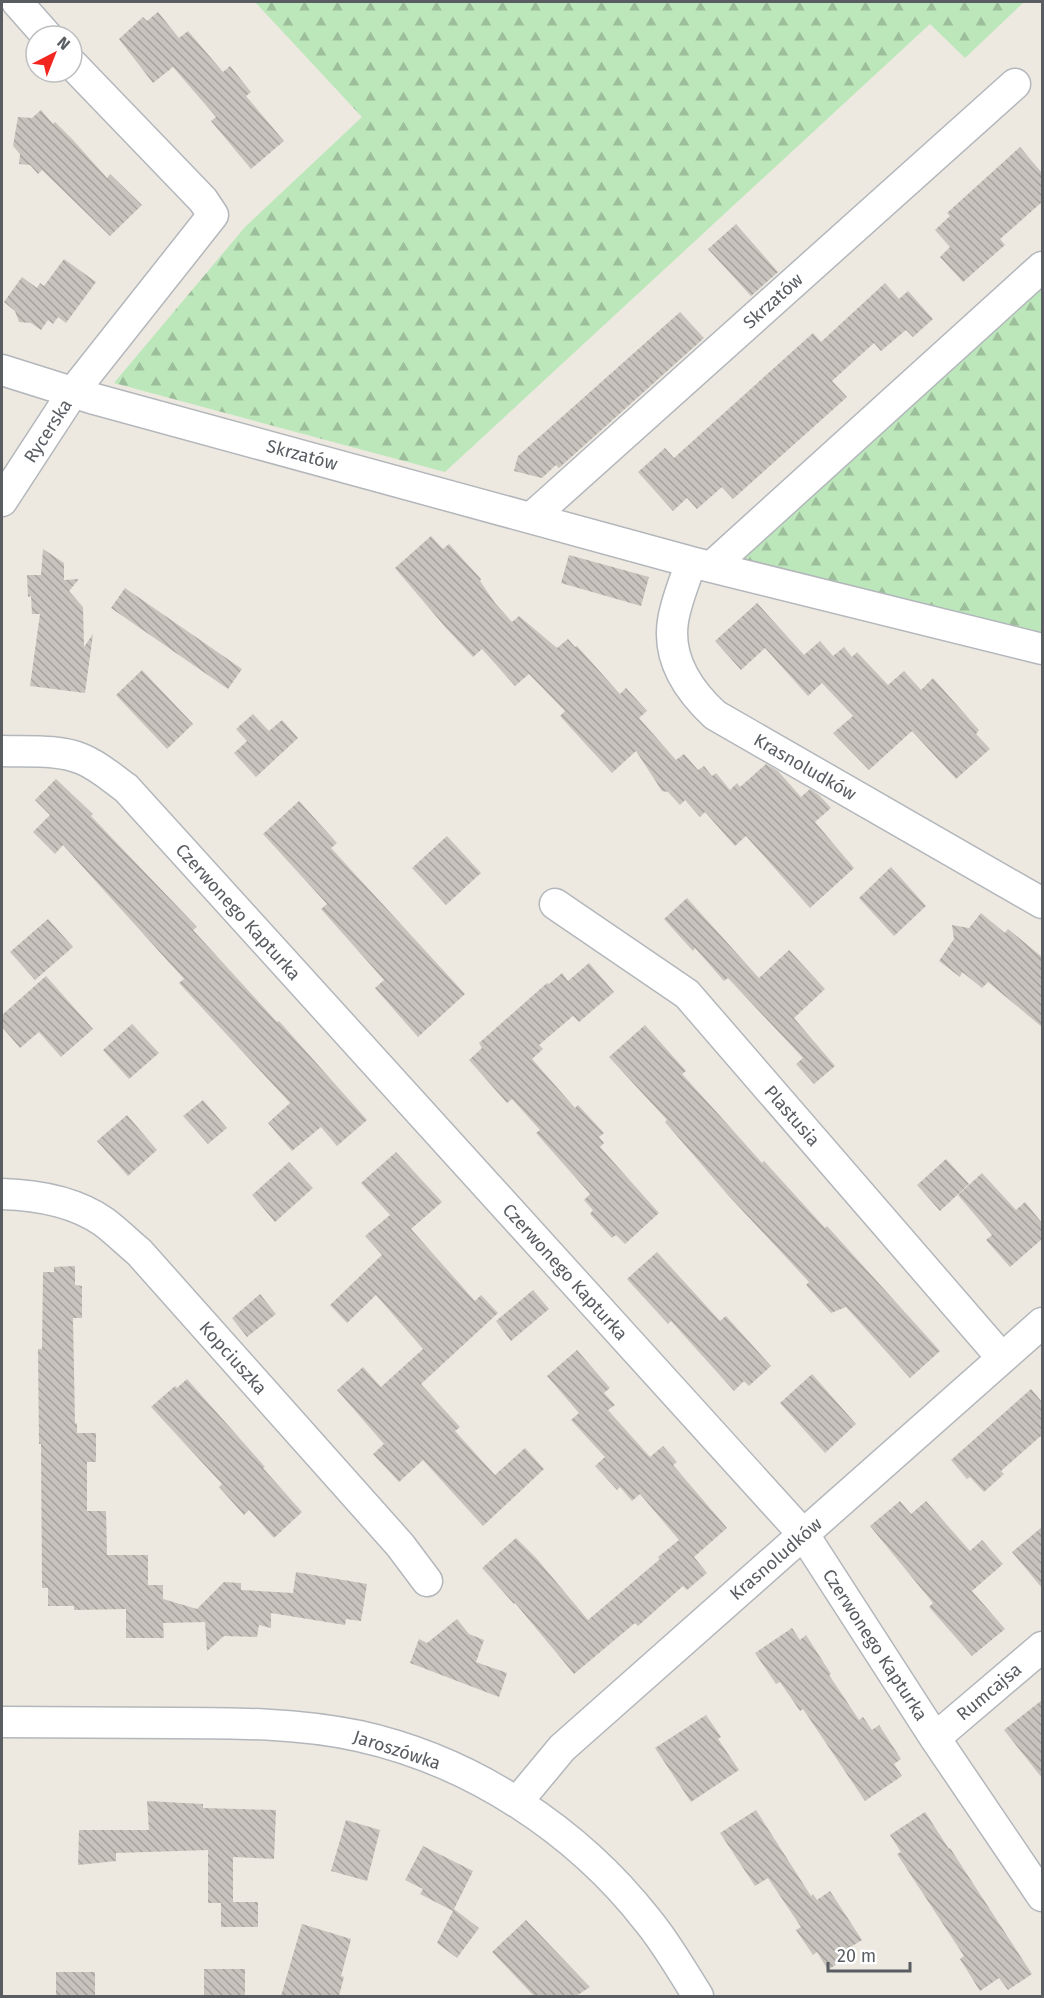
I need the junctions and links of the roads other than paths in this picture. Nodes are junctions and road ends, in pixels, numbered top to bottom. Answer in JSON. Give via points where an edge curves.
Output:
{"nodes":[{"id":1,"x":17,"y":2,"type":"edge"},
{"id":2,"x":36,"y":24,"type":"edge"},
{"id":3,"x":84,"y":76,"type":"edge"},
{"id":4,"x":1015,"y":84,"type":"dead end"},
{"id":5,"x":1042,"y":267,"type":"edge"},
{"id":6,"x":2,"y":370,"type":"edge"},
{"id":7,"x":73,"y":392,"type":"junction"},
{"id":8,"x":2,"y":501,"type":"edge"},
{"id":9,"x":532,"y":517,"type":"junction"},
{"id":10,"x":701,"y":564,"type":"junction"},
{"id":11,"x":1042,"y":649,"type":"edge"},
{"id":12,"x":2,"y":751,"type":"edge"},
{"id":13,"x":1042,"y":903,"type":"edge"},
{"id":14,"x":555,"y":904,"type":"dead end"},
{"id":15,"x":2,"y":1194,"type":"edge"},
{"id":16,"x":1042,"y":1323,"type":"edge"},
{"id":17,"x":1002,"y":1358,"type":"junction"},
{"id":18,"x":804,"y":1535,"type":"junction"},
{"id":19,"x":427,"y":1581,"type":"dead end"},
{"id":20,"x":1042,"y":1647,"type":"edge"},
{"id":21,"x":2,"y":1722,"type":"edge"},
{"id":22,"x":935,"y":1738,"type":"junction"},
{"id":23,"x":518,"y":1801,"type":"junction"},
{"id":24,"x":1042,"y":1896,"type":"edge"},
{"id":25,"x":698,"y":1996,"type":"edge"}],
"edges":[{"from":1,"to":2,"type":"street"},
{"from":3,"to":7,"type":"street","via":[[213,215]]},
{"from":4,"to":9,"type":"street","name":"Skrzatów"},
{"from":5,"to":10,"type":"street"},
{"from":6,"to":7,"type":"street","name":"Skrzatów"},
{"from":7,"to":8,"type":"street","name":"Rycerska"},
{"from":7,"to":9,"type":"street","name":"Skrzatów"},
{"from":9,"to":10,"type":"street","name":"Skrzatów"},
{"from":10,"to":11,"type":"street","name":"Skrzatów"},
{"from":10,"to":13,"type":"street","name":"Krasnoludków","via":[[673,621],[673,651],[683,678],[698,699],[715,715]]},
{"from":12,"to":18,"type":"street","name":"Czerwonego Kapturka","via":[[58,753],[81,759],[126,788]]},
{"from":14,"to":17,"type":"street","name":"Plastusia","via":[[687,994]]},
{"from":15,"to":19,"type":"street","name":"Kopciuszka","via":[[29,1195],[72,1205],[103,1221],[139,1252],[400,1545]]},
{"from":16,"to":17,"type":"street","name":"Krasnoludków"},
{"from":17,"to":18,"type":"street","name":"Krasnoludków"},
{"from":18,"to":22,"type":"street","name":"Czerwonego Kapturka"},
{"from":18,"to":23,"type":"street","name":"Krasnoludków","via":[[562,1748]]},
{"from":20,"to":22,"type":"street","name":"Rumcajsa"},
{"from":21,"to":23,"type":"street","name":"Jaroszówka","via":[[277,1724],[335,1732],[409,1750]]},
{"from":22,"to":24,"type":"street","name":"Czerwonego Kapturka"},
{"from":23,"to":25,"type":"street","name":"Jaroszówka","via":[[622,1890],[649,1922]]}]}
